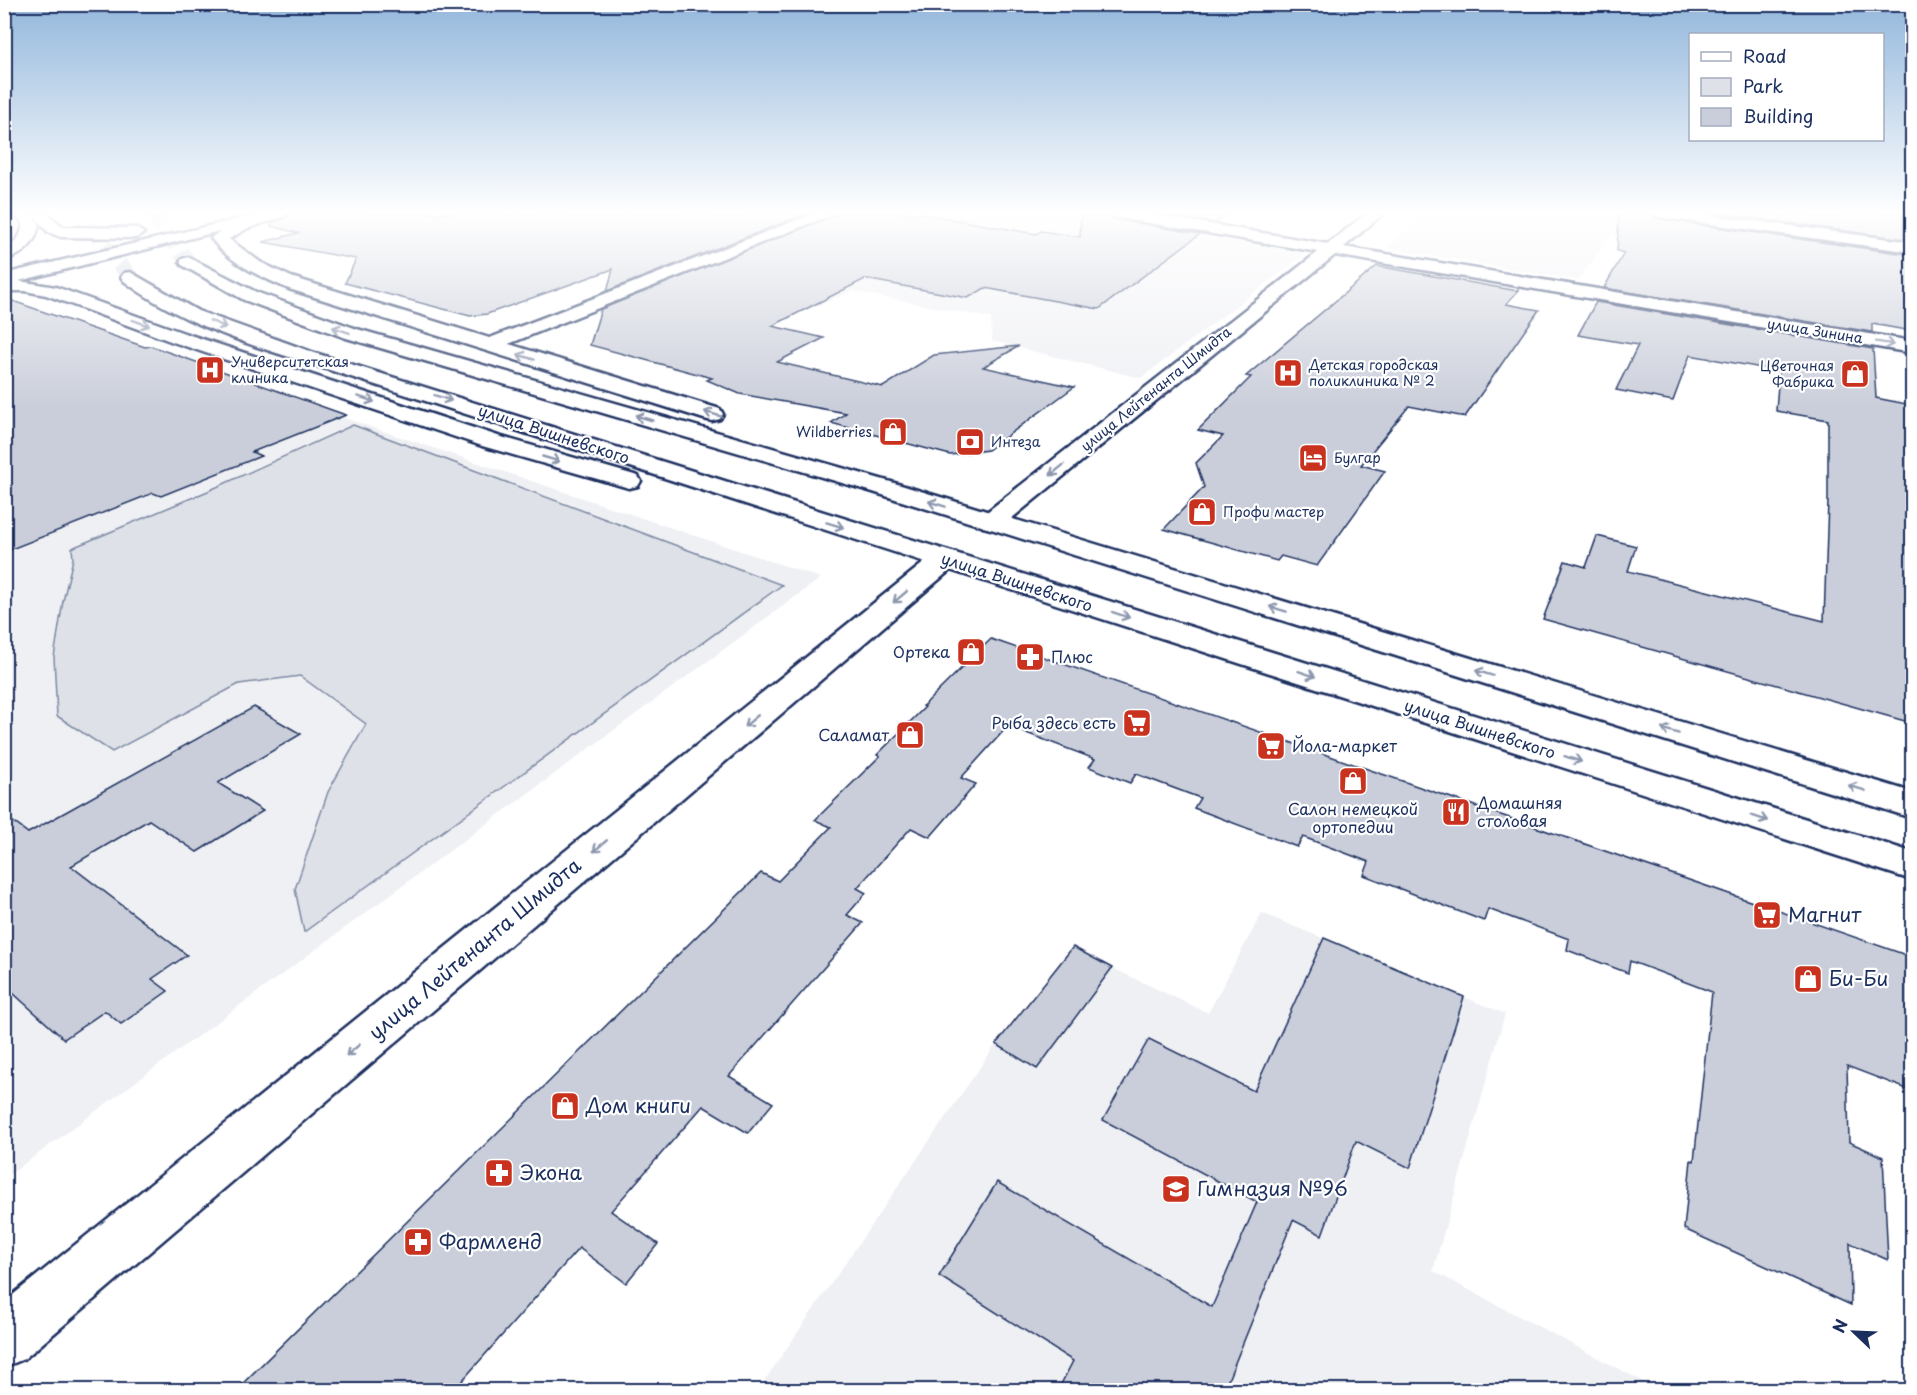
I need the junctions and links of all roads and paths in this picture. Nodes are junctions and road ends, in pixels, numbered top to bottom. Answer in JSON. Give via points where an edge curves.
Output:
{"nodes":[{"id":1,"x":131,"y":278,"type":"tunnel mouth"},
{"id":2,"x":217,"y":278,"type":"tunnel mouth"},
{"id":3,"x":278,"y":278,"type":"edge"},
{"id":4,"x":662,"y":278,"type":"edge"},
{"id":5,"x":1294,"y":278,"type":"edge"},
{"id":6,"x":1508,"y":278,"type":"edge"},
{"id":7,"x":4,"y":286,"type":"edge"},
{"id":8,"x":489,"y":345,"type":"junction"},
{"id":9,"x":1912,"y":347,"type":"edge"},
{"id":10,"x":734,"y":421,"type":"dead end"},
{"id":11,"x":787,"y":439,"type":"dead end"},
{"id":12,"x":882,"y":487,"type":"junction"},
{"id":13,"x":779,"y":507,"type":"junction"},
{"id":14,"x":992,"y":521,"type":"junction"},
{"id":15,"x":946,"y":559,"type":"junction"},
{"id":16,"x":1912,"y":806,"type":"edge"},
{"id":17,"x":1912,"y":866,"type":"edge"},
{"id":18,"x":4,"y":1339,"type":"edge"}],
"edges":[{"from":1,"to":13,"type":"main road","name":"улица Вишневского","one_way":true,"via":[[149,292],[243,334]]},
{"from":12,"to":2,"type":"main road","one_way":true,"via":[[350,333],[250,296]]},
{"from":3,"to":8,"type":"main road"},
{"from":4,"to":8,"type":"main road"},
{"from":5,"to":14,"type":"main road","name":"улица Лейтенанта Шмидта","one_way":true},
{"from":6,"to":9,"type":"main road","name":"улица Зинина","one_way":true},
{"from":7,"to":13,"type":"main road","one_way":true,"via":[[50,291],[490,441],[623,480]]},
{"from":10,"to":8,"type":"main road","one_way":true},
{"from":11,"to":12,"type":"main road"},
{"from":14,"to":12,"type":"main road","one_way":true},
{"from":13,"to":15,"type":"main road","name":"улица Вишневского","one_way":true},
{"from":16,"to":14,"type":"main road","one_way":true},
{"from":15,"to":17,"type":"main road","name":"улица Вишневского","one_way":true},
{"from":15,"to":18,"type":"main road","name":"улица Лейтенанта Шмидта","one_way":true}]}
